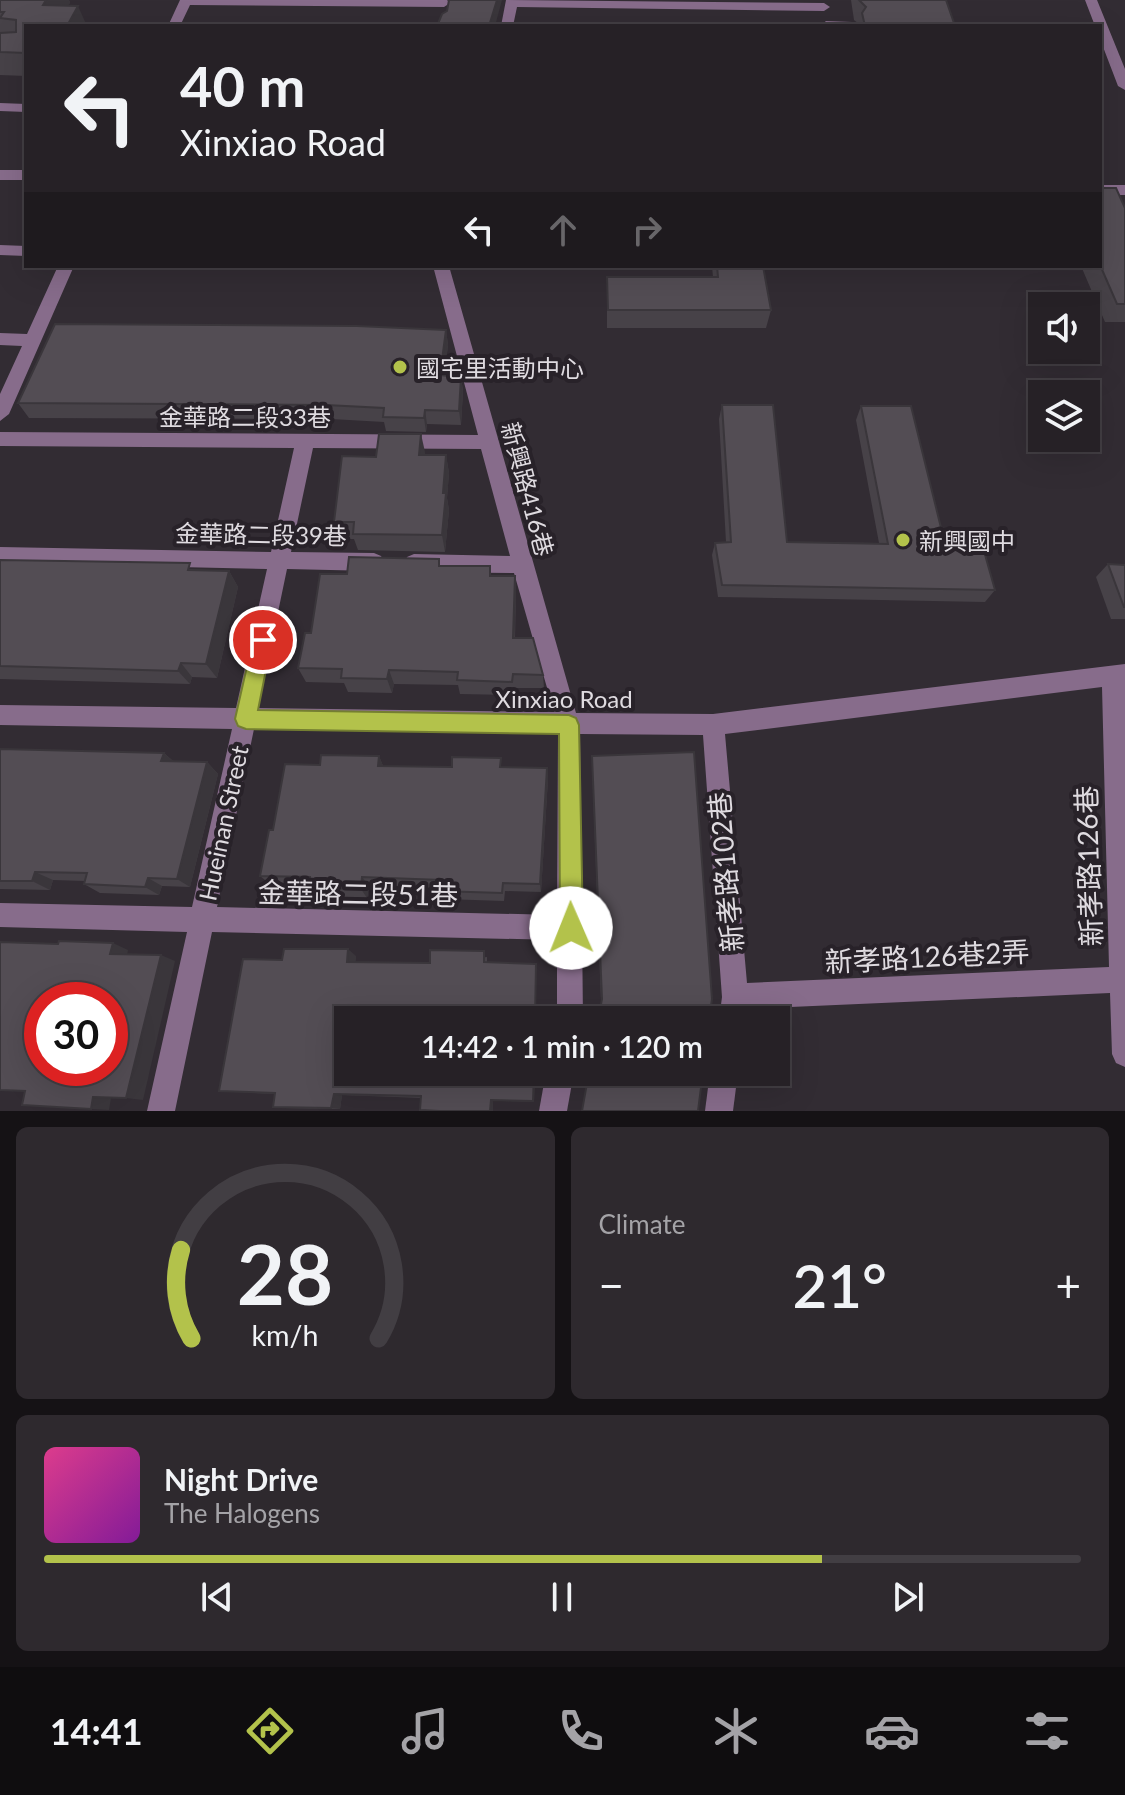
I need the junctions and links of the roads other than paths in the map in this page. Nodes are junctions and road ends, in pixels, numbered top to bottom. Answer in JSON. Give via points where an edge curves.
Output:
{"nodes":[{"id":1,"x":1091,"y":0,"type":"edge"},
{"id":2,"x":186,"y":1,"type":"edge"},
{"id":3,"x":512,"y":1,"type":"edge"},
{"id":4,"x":761,"y":3,"type":"edge"},
{"id":5,"x":824,"y":3,"type":"edge"},
{"id":6,"x":443,"y":6,"type":"edge"},
{"id":7,"x":175,"y":24,"type":"edge"},
{"id":8,"x":507,"y":24,"type":"edge"},
{"id":9,"x":826,"y":24,"type":"edge"},
{"id":10,"x":1100,"y":24,"type":"edge"},
{"id":11,"x":1102,"y":28,"type":"edge"},
{"id":12,"x":1125,"y":86,"type":"edge"},
{"id":13,"x":0,"y":107,"type":"edge"},
{"id":14,"x":24,"y":108,"type":"edge"},
{"id":15,"x":0,"y":175,"type":"edge"},
{"id":16,"x":24,"y":175,"type":"edge"},
{"id":17,"x":1102,"y":190,"type":"edge"},
{"id":18,"x":1125,"y":190,"type":"edge"},
{"id":19,"x":0,"y":250,"type":"edge"},
{"id":20,"x":24,"y":251,"type":"edge"},
{"id":21,"x":65,"y":268,"type":"edge"},
{"id":22,"x":442,"y":268,"type":"edge"},
{"id":23,"x":0,"y":339,"type":"edge"},
{"id":24,"x":33,"y":340,"type":"junction"},
{"id":25,"x":0,"y":414,"type":"edge"},
{"id":26,"x":0,"y":439,"type":"edge"},
{"id":27,"x":305,"y":440,"type":"junction"},
{"id":28,"x":489,"y":442,"type":"junction"},
{"id":29,"x":0,"y":555,"type":"edge"},
{"id":30,"x":280,"y":560,"type":"junction"},
{"id":31,"x":522,"y":565,"type":"junction"},
{"id":32,"x":1118,"y":675,"type":"edge"},
{"id":33,"x":0,"y":715,"type":"edge"},
{"id":34,"x":246,"y":719,"type":"junction"},
{"id":35,"x":569,"y":725,"type":"junction"},
{"id":36,"x":713,"y":725,"type":"junction"},
{"id":37,"x":0,"y":915,"type":"edge"},
{"id":38,"x":202,"y":919,"type":"junction"},
{"id":39,"x":571,"y":928,"type":"junction"},
{"id":40,"x":1124,"y":979,"type":"edge"},
{"id":41,"x":570,"y":1006,"type":"edge"},
{"id":42,"x":733,"y":1006,"type":"edge"},
{"id":43,"x":760,"y":1006,"type":"edge"},
{"id":44,"x":1125,"y":1054,"type":"edge"},
{"id":45,"x":557,"y":1086,"type":"edge"},
{"id":46,"x":722,"y":1086,"type":"edge"},
{"id":47,"x":161,"y":1111,"type":"edge"},
{"id":48,"x":553,"y":1111,"type":"edge"},
{"id":49,"x":719,"y":1111,"type":"edge"}],
"edges":[{"from":1,"to":10,"type":"street"},
{"from":2,"to":6,"type":"street"},
{"from":2,"to":7,"type":"street"},
{"from":3,"to":4,"type":"street"},
{"from":3,"to":8,"type":"street"},
{"from":4,"to":5,"type":"street"},
{"from":5,"to":9,"type":"street"},
{"from":11,"to":12,"type":"street"},
{"from":13,"to":14,"type":"street"},
{"from":15,"to":16,"type":"street"},
{"from":17,"to":18,"type":"street"},
{"from":19,"to":20,"type":"street"},
{"from":21,"to":24,"type":"street"},
{"from":22,"to":28,"type":"street","name":"新興路416巷"},
{"from":23,"to":24,"type":"street"},
{"from":24,"to":25,"type":"street"},
{"from":26,"to":27,"type":"street","name":"金華路二段33巷"},
{"from":27,"to":28,"type":"street","name":"金華路二段33巷"},
{"from":27,"to":30,"type":"street","name":"Hueinan Street"},
{"from":28,"to":31,"type":"street","name":"新興路416巷"},
{"from":29,"to":30,"type":"street","name":"金華路二段39巷"},
{"from":30,"to":31,"type":"street","name":"金華路二段39巷"},
{"from":30,"to":34,"type":"street","name":"Hueinan Street"},
{"from":31,"to":35,"type":"street","name":"新興路416巷"},
{"from":32,"to":36,"type":"street","name":"Xinxiao Road"},
{"from":32,"to":40,"type":"street","name":"新孝路126巷"},
{"from":33,"to":34,"type":"street","name":"Xinxiao Road"},
{"from":34,"to":35,"type":"street","name":"Xinxiao Road"},
{"from":34,"to":38,"type":"street","name":"Hueinan Street"},
{"from":35,"to":36,"type":"street","name":"Xinxiao Road"},
{"from":35,"to":39,"type":"street","name":"新興路416巷"},
{"from":36,"to":42,"type":"street","name":"新孝路102巷"},
{"from":37,"to":38,"type":"street","name":"金華路二段51巷"},
{"from":38,"to":39,"type":"street","name":"金華路二段51巷"},
{"from":38,"to":47,"type":"street","name":"Hueinan Street"},
{"from":39,"to":41,"type":"street","name":"新興路416巷"},
{"from":40,"to":43,"type":"street","name":"新孝路126巷2弄"},
{"from":40,"to":44,"type":"street","name":"新孝路126巷"},
{"from":45,"to":48,"type":"street"},
{"from":46,"to":49,"type":"street"}]}
